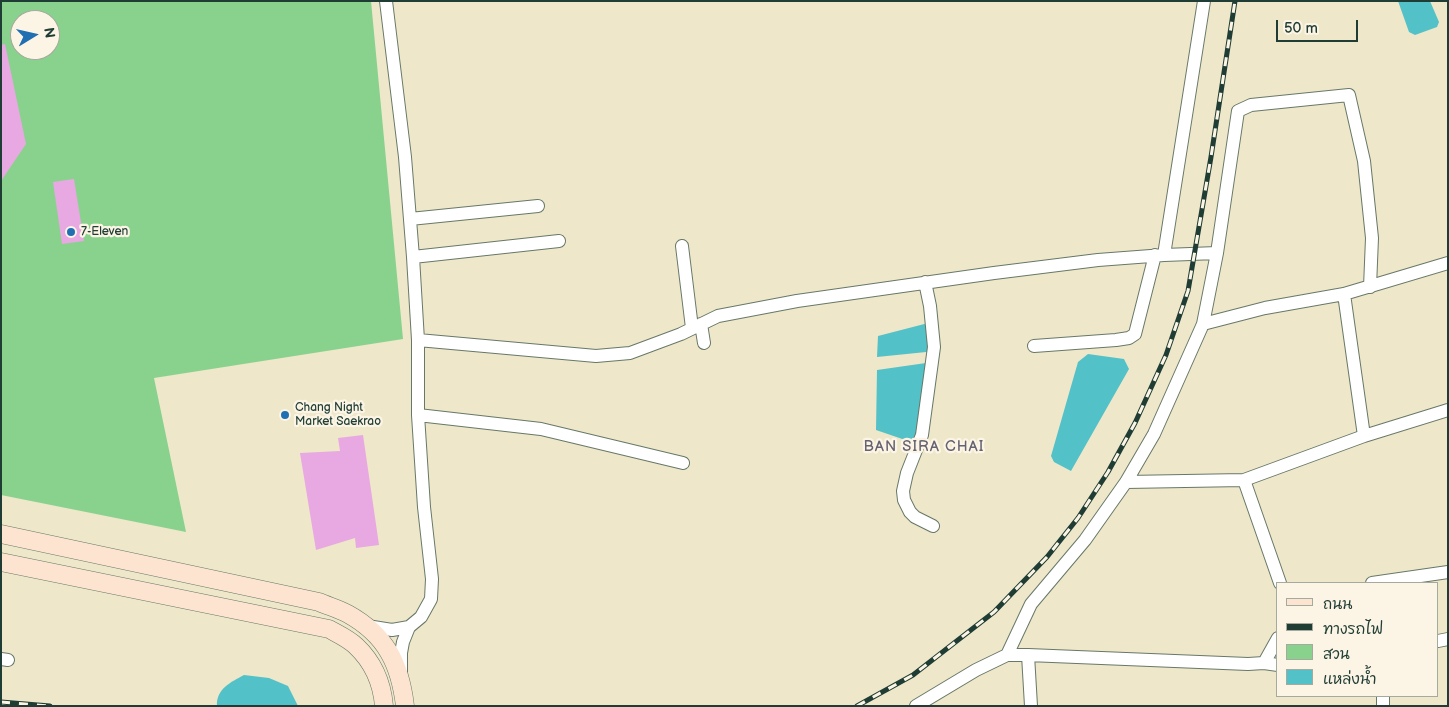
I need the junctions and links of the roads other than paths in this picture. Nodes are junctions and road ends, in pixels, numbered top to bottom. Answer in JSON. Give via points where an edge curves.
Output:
{"nodes":[{"id":1,"x":386,"y":1,"type":"edge"},
{"id":2,"x":1204,"y":1,"type":"edge"},
{"id":3,"x":538,"y":206,"type":"dead end"},
{"id":4,"x":410,"y":219,"type":"junction"},
{"id":5,"x":559,"y":241,"type":"dead end"},
{"id":6,"x":682,"y":246,"type":"dead end"},
{"id":7,"x":1217,"y":253,"type":"junction"},
{"id":8,"x":1160,"y":255,"type":"junction"},
{"id":9,"x":413,"y":257,"type":"junction"},
{"id":10,"x":1448,"y":263,"type":"edge"},
{"id":11,"x":925,"y":282,"type":"junction"},
{"id":12,"x":1370,"y":286,"type":"junction"},
{"id":13,"x":1344,"y":294,"type":"junction"},
{"id":14,"x":1203,"y":324,"type":"junction"},
{"id":15,"x":696,"y":326,"type":"junction"},
{"id":16,"x":418,"y":340,"type":"junction"},
{"id":17,"x":704,"y":343,"type":"dead end"},
{"id":18,"x":1034,"y":346,"type":"dead end"},
{"id":19,"x":1448,"y":410,"type":"edge"},
{"id":20,"x":418,"y":416,"type":"junction"},
{"id":21,"x":1364,"y":436,"type":"junction"},
{"id":22,"x":683,"y":463,"type":"dead end"},
{"id":23,"x":1244,"y":480,"type":"junction"},
{"id":24,"x":1126,"y":482,"type":"junction"},
{"id":25,"x":933,"y":526,"type":"dead end"},
{"id":26,"x":1,"y":534,"type":"edge"},
{"id":27,"x":1,"y":562,"type":"edge"},
{"id":28,"x":1448,"y":572,"type":"edge"},
{"id":29,"x":1280,"y":582,"type":"edge"},
{"id":30,"x":1379,"y":582,"type":"edge"},
{"id":31,"x":366,"y":626,"type":"junction"},
{"id":32,"x":409,"y":627,"type":"junction"},
{"id":33,"x":1276,"y":642,"type":"edge"},
{"id":34,"x":1007,"y":655,"type":"junction"},
{"id":35,"x":1028,"y":655,"type":"junction"},
{"id":36,"x":1264,"y":663,"type":"junction"},
{"id":37,"x":1276,"y":665,"type":"edge"},
{"id":38,"x":401,"y":681,"type":"junction"},
{"id":39,"x":384,"y":706,"type":"edge"},
{"id":40,"x":405,"y":706,"type":"edge"},
{"id":41,"x":916,"y":706,"type":"edge"},
{"id":42,"x":1031,"y":706,"type":"edge"}],
"edges":[{"from":1,"to":4,"type":"street"},
{"from":2,"to":8,"type":"street"},
{"from":3,"to":4,"type":"street"},
{"from":4,"to":9,"type":"street"},
{"from":5,"to":9,"type":"street"},
{"from":6,"to":15,"type":"street"},
{"from":7,"to":8,"type":"street"},
{"from":7,"to":12,"type":"street","via":[[1238,111],[1251,105],[1349,96],[1364,161],[1372,238]]},
{"from":7,"to":14,"type":"street"},
{"from":8,"to":11,"type":"street"},
{"from":8,"to":18,"type":"street","via":[[1135,334],[1116,340]]},
{"from":9,"to":16,"type":"street"},
{"from":10,"to":12,"type":"street"},
{"from":11,"to":15,"type":"street","via":[[796,301],[718,316]]},
{"from":11,"to":25,"type":"street","via":[[934,347],[922,435],[903,491],[910,512]]},
{"from":12,"to":13,"type":"street"},
{"from":13,"to":14,"type":"street","via":[[1265,308]]},
{"from":13,"to":21,"type":"street"},
{"from":14,"to":24,"type":"street","via":[[1154,434]]},
{"from":15,"to":16,"type":"street","via":[[630,353],[596,356]]},
{"from":15,"to":17,"type":"street"},
{"from":16,"to":20,"type":"street"},
{"from":19,"to":21,"type":"street"},
{"from":20,"to":22,"type":"street","via":[[542,429]]},
{"from":20,"to":32,"type":"street","via":[[432,579],[431,599],[421,616]]},
{"from":21,"to":23,"type":"street"},
{"from":23,"to":24,"type":"street"},
{"from":23,"to":29,"type":"street"},
{"from":24,"to":34,"type":"street","via":[[1085,540],[1031,604]]},
{"from":26,"to":31,"type":"main road","via":[[319,602],[348,614]]},
{"from":27,"to":39,"type":"main road","via":[[329,629],[355,645],[369,661],[380,680]]},
{"from":28,"to":30,"type":"street"},
{"from":31,"to":32,"type":"street","via":[[392,630]]},
{"from":31,"to":38,"type":"main road","via":[[385,644]]},
{"from":32,"to":38,"type":"street","via":[[401,653]]},
{"from":33,"to":36,"type":"street"},
{"from":34,"to":35,"type":"street"},
{"from":34,"to":41,"type":"street"},
{"from":35,"to":36,"type":"street"},
{"from":35,"to":42,"type":"street"},
{"from":36,"to":37,"type":"street"},
{"from":38,"to":40,"type":"main road"}]}
